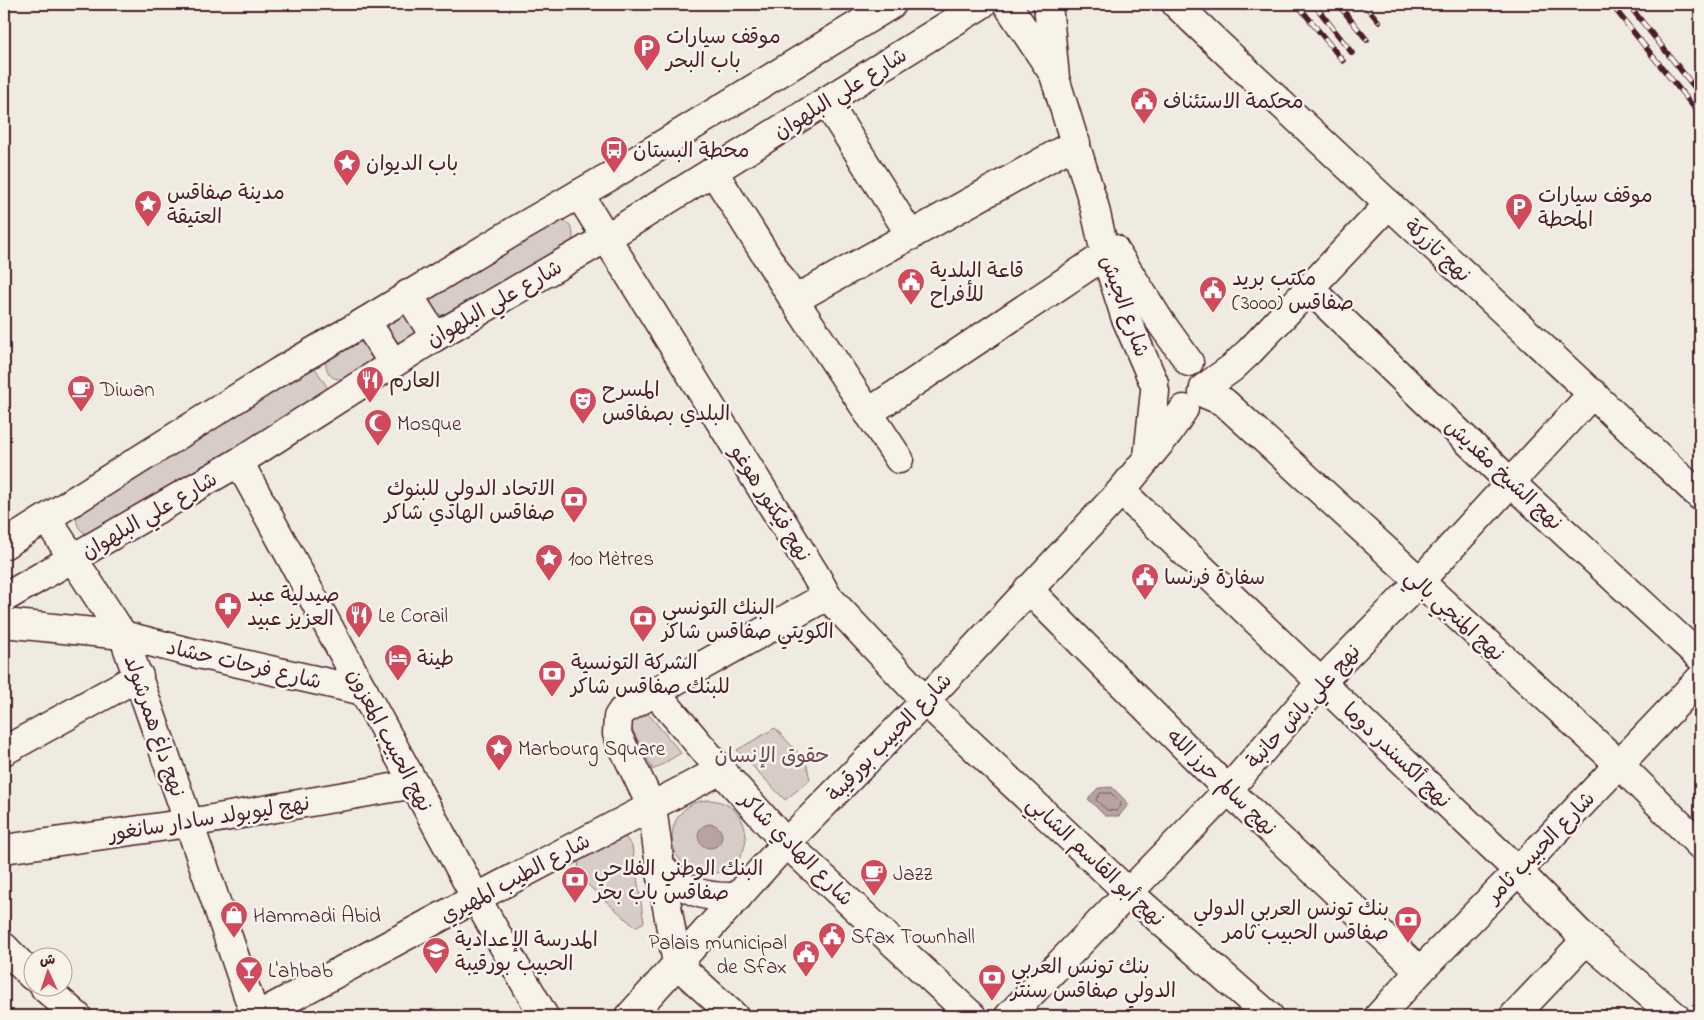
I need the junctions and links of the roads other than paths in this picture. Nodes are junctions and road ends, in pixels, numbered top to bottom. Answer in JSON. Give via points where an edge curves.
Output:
{"nodes":[{"id":1,"x":892,"y":4,"type":"edge"},
{"id":2,"x":982,"y":4,"type":"edge"},
{"id":3,"x":1007,"y":4,"type":"edge"},
{"id":4,"x":1048,"y":4,"type":"edge"},
{"id":5,"x":1176,"y":4,"type":"edge"},
{"id":6,"x":1056,"y":78,"type":"junction"},
{"id":7,"x":826,"y":101,"type":"junction"},
{"id":8,"x":1076,"y":143,"type":"junction"},
{"id":9,"x":713,"y":171,"type":"junction"},
{"id":10,"x":579,"y":194,"type":"junction"},
{"id":11,"x":1389,"y":204,"type":"junction"},
{"id":12,"x":911,"y":236,"type":"junction"},
{"id":13,"x":606,"y":238,"type":"junction"},
{"id":14,"x":1106,"y":243,"type":"junction"},
{"id":15,"x":1310,"y":290,"type":"junction"},
{"id":16,"x":408,"y":294,"type":"junction"},
{"id":17,"x":794,"y":300,"type":"junction"},
{"id":18,"x":366,"y":321,"type":"junction"},
{"id":19,"x":435,"y":337,"type":"junction"},
{"id":20,"x":393,"y":363,"type":"junction"},
{"id":21,"x":1195,"y":384,"type":"junction"},
{"id":22,"x":1155,"y":387,"type":"junction"},
{"id":23,"x":1593,"y":393,"type":"junction"},
{"id":24,"x":868,"y":413,"type":"junction"},
{"id":25,"x":1148,"y":457,"type":"junction"},
{"id":26,"x":899,"y":460,"type":"dead end"},
{"id":27,"x":239,"y":462,"type":"junction"},
{"id":28,"x":1510,"y":482,"type":"junction"},
{"id":29,"x":1121,"y":491,"type":"junction"},
{"id":30,"x":1700,"y":496,"type":"edge"},
{"id":31,"x":47,"y":519,"type":"junction"},
{"id":32,"x":4,"y":545,"type":"edge"},
{"id":33,"x":73,"y":559,"type":"junction"},
{"id":34,"x":1419,"y":582,"type":"junction"},
{"id":35,"x":1028,"y":589,"type":"junction"},
{"id":36,"x":827,"y":596,"type":"junction"},
{"id":37,"x":4,"y":598,"type":"edge"},
{"id":38,"x":4,"y":623,"type":"edge"},
{"id":39,"x":123,"y":635,"type":"junction"},
{"id":40,"x":1700,"y":657,"type":"edge"},
{"id":41,"x":139,"y":676,"type":"junction"},
{"id":42,"x":1700,"y":679,"type":"edge"},
{"id":43,"x":1321,"y":682,"type":"junction"},
{"id":44,"x":364,"y":691,"type":"junction"},
{"id":45,"x":654,"y":692,"type":"junction"},
{"id":46,"x":925,"y":701,"type":"junction"},
{"id":47,"x":4,"y":751,"type":"edge"},
{"id":48,"x":1619,"y":764,"type":"junction"},
{"id":49,"x":721,"y":770,"type":"junction"},
{"id":50,"x":414,"y":784,"type":"junction"},
{"id":51,"x":1228,"y":790,"type":"junction"},
{"id":52,"x":652,"y":807,"type":"junction"},
{"id":53,"x":190,"y":823,"type":"junction"},
{"id":54,"x":786,"y":843,"type":"junction"},
{"id":55,"x":1700,"y":845,"type":"edge"},
{"id":56,"x":4,"y":849,"type":"edge"},
{"id":57,"x":660,"y":866,"type":"junction"},
{"id":58,"x":1518,"y":871,"type":"junction"},
{"id":59,"x":1128,"y":892,"type":"junction"},
{"id":60,"x":738,"y":897,"type":"junction"},
{"id":61,"x":476,"y":898,"type":"junction"},
{"id":62,"x":1586,"y":940,"type":"junction"},
{"id":63,"x":4,"y":948,"type":"edge"},
{"id":64,"x":677,"y":964,"type":"junction"},
{"id":65,"x":22,"y":966,"type":"edge"},
{"id":66,"x":1420,"y":971,"type":"junction"},
{"id":67,"x":56,"y":998,"type":"edge"},
{"id":68,"x":262,"y":1015,"type":"edge"},
{"id":69,"x":77,"y":1016,"type":"edge"},
{"id":70,"x":544,"y":1016,"type":"edge"},
{"id":71,"x":630,"y":1016,"type":"edge"},
{"id":72,"x":734,"y":1016,"type":"edge"},
{"id":73,"x":972,"y":1016,"type":"edge"},
{"id":74,"x":1010,"y":1016,"type":"edge"},
{"id":75,"x":1269,"y":1016,"type":"edge"},
{"id":76,"x":1379,"y":1016,"type":"edge"},
{"id":77,"x":1514,"y":1016,"type":"edge"},
{"id":78,"x":1675,"y":1016,"type":"edge"}],
"edges":[{"from":1,"to":10,"type":"street"},
{"from":2,"to":7,"type":"street","name":"شارع علي البلهوان"},
{"from":3,"to":6,"type":"street","name":"شارع الجيش"},
{"from":4,"to":6,"type":"street","name":"شارع الجيش"},
{"from":5,"to":11,"type":"street","name":"نهج تازركة"},
{"from":6,"to":8,"type":"street","name":"شارع الجيش"},
{"from":7,"to":9,"type":"street","name":"شارع علي البلهوان"},
{"from":7,"to":12,"type":"street"},
{"from":8,"to":12,"type":"street"},
{"from":8,"to":14,"type":"street","name":"شارع الجيش"},
{"from":9,"to":13,"type":"street","name":"شارع علي البلهوان"},
{"from":9,"to":17,"type":"street"},
{"from":10,"to":13,"type":"street","name":"نهج فيكتور هوغو"},
{"from":10,"to":16,"type":"street"},
{"from":11,"to":15,"type":"street","name":"شارع الحبيب بورقيبة"},
{"from":11,"to":23,"type":"street","name":"نهج تازركة"},
{"from":12,"to":17,"type":"street"},
{"from":13,"to":19,"type":"street","name":"شارع علي البلهوان"},
{"from":13,"to":36,"type":"street","name":"نهج فيكتور هوغو"},
{"from":14,"to":21,"type":"street","name":"شارع الجيش","via":[[1161,323]]},
{"from":14,"to":22,"type":"street","name":"شارع الجيش","via":[[1125,316]]},
{"from":14,"to":24,"type":"street"},
{"from":15,"to":21,"type":"street","name":"شارع الحبيب بورقيبة","via":[[1232,368]]},
{"from":15,"to":28,"type":"street","name":"نهج الشيخ مقديش"},
{"from":16,"to":18,"type":"street"},
{"from":16,"to":19,"type":"street"},
{"from":17,"to":24,"type":"street"},
{"from":18,"to":20,"type":"street"},
{"from":18,"to":31,"type":"street","via":[[280,371]]},
{"from":19,"to":20,"type":"street","name":"شارع علي البلهوان"},
{"from":20,"to":27,"type":"street","name":"شارع علي البلهوان"},
{"from":21,"to":22,"type":"street","name":"نهج المنجي بالي","via":[[1176,410],[1163,404]]},
{"from":21,"to":22,"type":"street","via":[[1182,360],[1174,360],[1156,375]]},
{"from":21,"to":25,"type":"street","name":"شارع الحبيب بورقيبة","via":[[1168,433]]},
{"from":21,"to":34,"type":"street","name":"نهج المنجي بالي","via":[[1224,402]]},
{"from":22,"to":25,"type":"street"},
{"from":23,"to":28,"type":"street","name":"نهج علي باش حانبة"},
{"from":23,"to":30,"type":"street","name":"نهج تازركة"},
{"from":24,"to":26,"type":"street"},
{"from":25,"to":29,"type":"street","name":"شارع الحبيب بورقيبة"},
{"from":27,"to":33,"type":"street","name":"شارع علي البلهوان"},
{"from":27,"to":44,"type":"street","name":"نهج الحبيب المعزون"},
{"from":28,"to":34,"type":"street","name":"نهج علي باش حانبة"},
{"from":28,"to":40,"type":"street","name":"نهج الشيخ مقديش"},
{"from":29,"to":35,"type":"street","name":"شارع الحبيب بورقيبة"},
{"from":29,"to":43,"type":"street","name":"نهج ألكسندر دوما"},
{"from":31,"to":32,"type":"street"},
{"from":31,"to":33,"type":"street","name":"نهج داغ همرشولد"},
{"from":33,"to":37,"type":"street","name":"شارع علي البلهوان"},
{"from":33,"to":39,"type":"street","name":"نهج داغ همرشولد"},
{"from":34,"to":43,"type":"street","name":"نهج علي باش حانبة"},
{"from":34,"to":48,"type":"street","name":"نهج المنجي بالي"},
{"from":35,"to":46,"type":"street","name":"شارع الحبيب بورقيبة"},
{"from":35,"to":51,"type":"street","name":"نهج سالم حرز الله"},
{"from":36,"to":45,"type":"street"},
{"from":36,"to":46,"type":"street","name":"نهج فيكتور هوغو"},
{"from":38,"to":39,"type":"street","name":"شارع فرحات حشاد"},
{"from":39,"to":41,"type":"street","name":"نهج داغ همرشولد"},
{"from":39,"to":44,"type":"street","name":"شارع فرحات حشاد"},
{"from":41,"to":47,"type":"street"},
{"from":41,"to":53,"type":"street","name":"نهج داغ همرشولد"},
{"from":42,"to":48,"type":"street","name":"شارع الحبيب ثامر"},
{"from":43,"to":51,"type":"street","name":"نهج علي باش حانبة"},
{"from":43,"to":58,"type":"street","name":"نهج ألكسندر دوما"},
{"from":44,"to":50,"type":"street","name":"نهج الحبيب المعزون"},
{"from":45,"to":49,"type":"street","name":"شارع الهادي شاكر"},
{"from":45,"to":52,"type":"street","via":[[622,711],[616,725],[617,734]]},
{"from":46,"to":54,"type":"street","name":"شارع الحبيب بورقيبة"},
{"from":46,"to":59,"type":"street","name":"نهج أبو القاسم الشابي"},
{"from":48,"to":55,"type":"street","name":"نهج المنجي بالي"},
{"from":48,"to":58,"type":"street","name":"شارع الحبيب ثامر"},
{"from":49,"to":52,"type":"street","name":"شارع الطيب المهيري"},
{"from":49,"to":54,"type":"street","name":"شارع الهادي شاكر"},
{"from":50,"to":53,"type":"street","name":"نهج ليوبولد سادار سانغور"},
{"from":50,"to":61,"type":"street","name":"نهج الحبيب المعزون"},
{"from":51,"to":59,"type":"street","name":"نهج علي باش حانبة"},
{"from":51,"to":66,"type":"street","name":"نهج سالم حرز الله"},
{"from":52,"to":57,"type":"street"},
{"from":52,"to":61,"type":"street","name":"شارع الطيب المهيري"},
{"from":53,"to":56,"type":"street","name":"نهج ليوبولد سادار سانغور"},
{"from":53,"to":68,"type":"street","name":"نهج داغ همرشولد"},
{"from":54,"to":60,"type":"street","name":"شارع الحبيب بورقيبة"},
{"from":54,"to":73,"type":"street","name":"شارع الهادي شاكر"},
{"from":57,"to":60,"type":"street","via":[[672,879],[702,895]]},
{"from":57,"to":64,"type":"street"},
{"from":58,"to":62,"type":"street","name":"نهج ألكسندر دوما"},
{"from":58,"to":66,"type":"street","name":"شارع الحبيب ثامر"},
{"from":59,"to":74,"type":"street","name":"نهج علي باش حانبة"},
{"from":59,"to":75,"type":"street","name":"نهج أبو القاسم الشابي"},
{"from":60,"to":64,"type":"street","name":"شارع الحبيب بورقيبة"},
{"from":61,"to":68,"type":"street","name":"شارع الطيب المهيري"},
{"from":61,"to":70,"type":"street","name":"نهج الحبيب المعزون"},
{"from":62,"to":77,"type":"street"},
{"from":62,"to":78,"type":"street","name":"نهج ألكسندر دوما"},
{"from":63,"to":65,"type":"street"},
{"from":64,"to":71,"type":"street","name":"شارع الحبيب بورقيبة"},
{"from":64,"to":72,"type":"street"},
{"from":66,"to":76,"type":"street","name":"شارع الحبيب ثامر"},
{"from":67,"to":69,"type":"street"}]}
